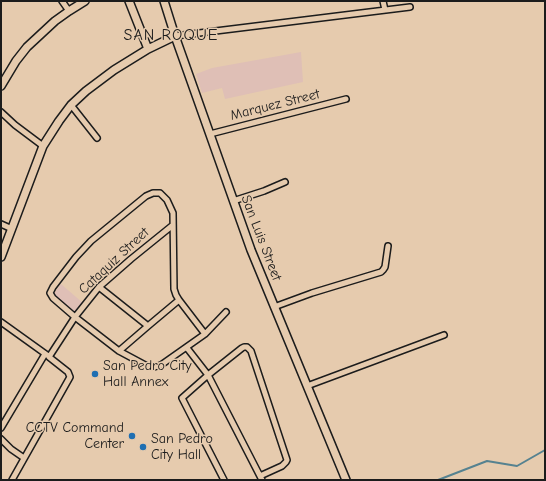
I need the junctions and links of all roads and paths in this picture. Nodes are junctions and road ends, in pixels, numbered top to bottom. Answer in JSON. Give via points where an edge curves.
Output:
{"nodes":[{"id":1,"x":62,"y":1,"type":"edge"},
{"id":2,"x":85,"y":1,"type":"edge"},
{"id":3,"x":129,"y":1,"type":"edge"},
{"id":4,"x":164,"y":1,"type":"edge"},
{"id":5,"x":384,"y":1,"type":"edge"},
{"id":6,"x":410,"y":7,"type":"dead end"},
{"id":7,"x":385,"y":10,"type":"junction"},
{"id":8,"x":69,"y":11,"type":"junction"},
{"id":9,"x":175,"y":36,"type":"junction"},
{"id":10,"x":148,"y":49,"type":"junction"},
{"id":11,"x":1,"y":86,"type":"edge"},
{"id":12,"x":346,"y":99,"type":"dead end"},
{"id":13,"x":71,"y":105,"type":"junction"},
{"id":14,"x":1,"y":112,"type":"edge"},
{"id":15,"x":210,"y":134,"type":"junction"},
{"id":16,"x":97,"y":138,"type":"dead end"},
{"id":17,"x":43,"y":146,"type":"junction"},
{"id":18,"x":285,"y":182,"type":"dead end"},
{"id":19,"x":234,"y":201,"type":"junction"},
{"id":20,"x":1,"y":224,"type":"edge"},
{"id":21,"x":173,"y":224,"type":"junction"},
{"id":22,"x":12,"y":229,"type":"junction"},
{"id":23,"x":388,"y":246,"type":"dead end"},
{"id":24,"x":1,"y":257,"type":"edge"},
{"id":25,"x":99,"y":287,"type":"junction"},
{"id":26,"x":179,"y":300,"type":"junction"},
{"id":27,"x":274,"y":307,"type":"junction"},
{"id":28,"x":226,"y":312,"type":"dead end"},
{"id":29,"x":75,"y":317,"type":"junction"},
{"id":30,"x":1,"y":322,"type":"edge"},
{"id":31,"x":148,"y":326,"type":"junction"},
{"id":32,"x":205,"y":334,"type":"junction"},
{"id":33,"x":444,"y":335,"type":"dead end"},
{"id":34,"x":187,"y":348,"type":"junction"},
{"id":35,"x":119,"y":351,"type":"junction"},
{"id":36,"x":47,"y":355,"type":"junction"},
{"id":37,"x":208,"y":375,"type":"junction"},
{"id":38,"x":307,"y":386,"type":"junction"},
{"id":39,"x":1,"y":428,"type":"edge"},
{"id":40,"x":1,"y":439,"type":"edge"},
{"id":41,"x":24,"y":458,"type":"junction"},
{"id":42,"x":261,"y":478,"type":"edge"},
{"id":43,"x":12,"y":480,"type":"edge"},
{"id":44,"x":224,"y":480,"type":"edge"},
{"id":45,"x":346,"y":480,"type":"edge"}],
"edges":[{"from":1,"to":8,"type":"street"},
{"from":2,"to":8,"type":"street"},
{"from":3,"to":10,"type":"street"},
{"from":4,"to":9,"type":"street","name":"San Luis Street"},
{"from":5,"to":7,"type":"street"},
{"from":6,"to":7,"type":"street"},
{"from":7,"to":9,"type":"street"},
{"from":8,"to":11,"type":"street","via":[[27,47]]},
{"from":9,"to":10,"type":"street"},
{"from":9,"to":15,"type":"street","name":"San Luis Street"},
{"from":10,"to":13,"type":"street","via":[[114,70]]},
{"from":12,"to":15,"type":"street","name":"Marquez Street"},
{"from":13,"to":16,"type":"street"},
{"from":13,"to":17,"type":"street"},
{"from":14,"to":17,"type":"street"},
{"from":15,"to":19,"type":"street","name":"San Luis Street"},
{"from":17,"to":22,"type":"street"},
{"from":18,"to":19,"type":"street"},
{"from":19,"to":27,"type":"street","name":"San Luis Street"},
{"from":20,"to":22,"type":"street"},
{"from":21,"to":25,"type":"street","name":"Cataquiz Street"},
{"from":21,"to":26,"type":"street","via":[[174,289]]},
{"from":21,"to":29,"type":"street","via":[[173,213],[167,200],[160,193],[153,193],[91,241],[50,293]]},
{"from":22,"to":24,"type":"street"},
{"from":23,"to":27,"type":"street","via":[[385,267],[381,272]]},
{"from":25,"to":29,"type":"street","name":"Cataquiz Street"},
{"from":25,"to":31,"type":"street"},
{"from":26,"to":31,"type":"street"},
{"from":26,"to":32,"type":"street"},
{"from":27,"to":38,"type":"street","name":"San Luis Street"},
{"from":28,"to":32,"type":"street"},
{"from":29,"to":35,"type":"street"},
{"from":29,"to":36,"type":"street","name":"Cataquiz Street"},
{"from":30,"to":36,"type":"street"},
{"from":31,"to":35,"type":"street"},
{"from":32,"to":34,"type":"street"},
{"from":33,"to":38,"type":"street"},
{"from":34,"to":35,"type":"street","via":[[154,367],[147,366]]},
{"from":34,"to":37,"type":"street"},
{"from":36,"to":39,"type":"street","name":"Cataquiz Street"},
{"from":36,"to":41,"type":"street","via":[[68,372],[70,377]]},
{"from":37,"to":42,"type":"street"},
{"from":37,"to":42,"type":"street","via":[[242,348],[247,347],[251,351],[287,460],[282,466]]},
{"from":37,"to":44,"type":"street","via":[[182,398]]},
{"from":38,"to":45,"type":"street","name":"San Luis Street"},
{"from":40,"to":41,"type":"street"},
{"from":41,"to":43,"type":"street"}]}
